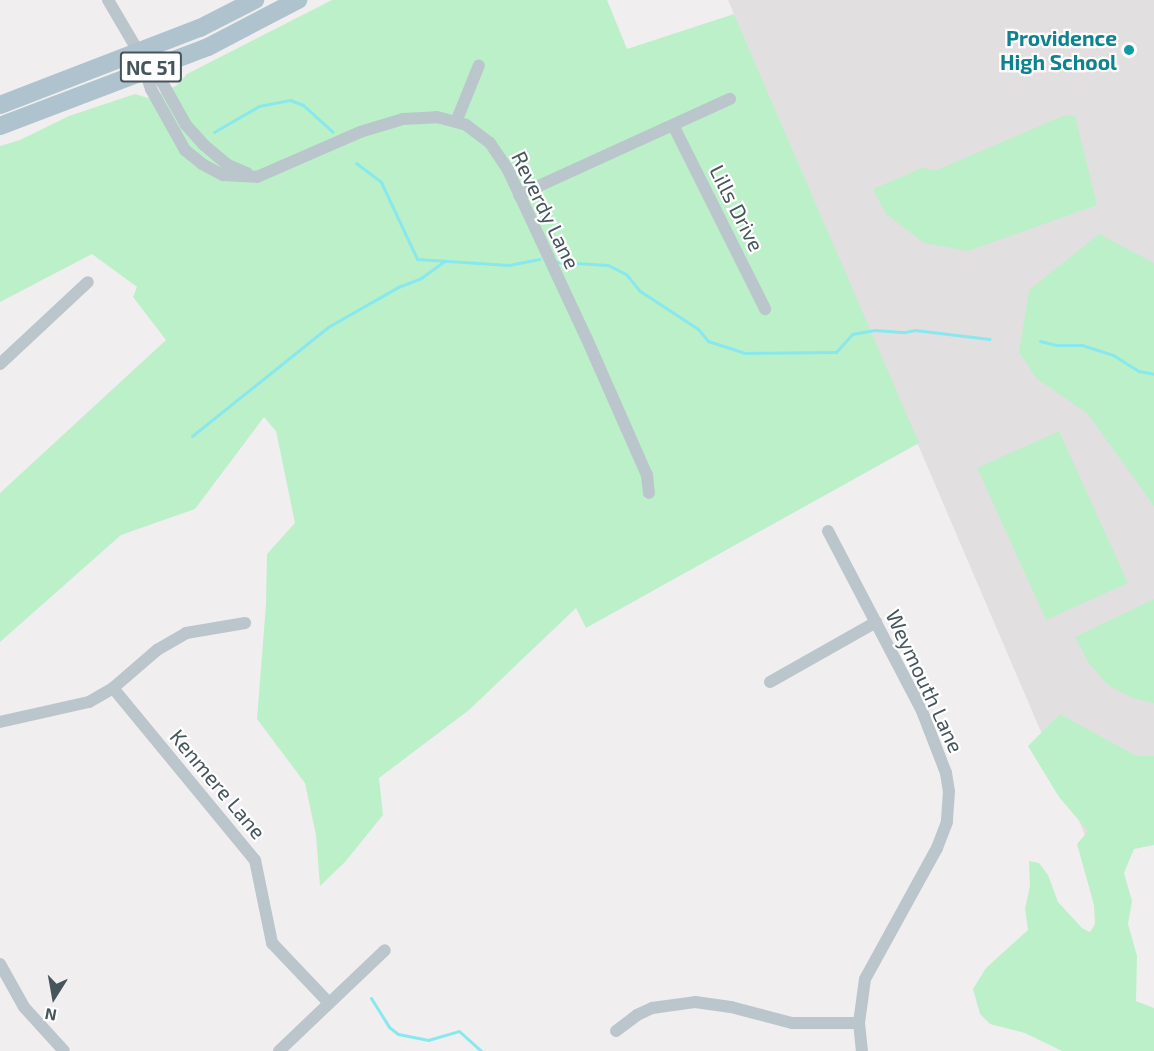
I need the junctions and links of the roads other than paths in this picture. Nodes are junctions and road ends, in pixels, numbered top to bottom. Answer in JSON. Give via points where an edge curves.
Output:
{"nodes":[{"id":1,"x":108,"y":0,"type":"edge"},
{"id":2,"x":255,"y":0,"type":"edge"},
{"id":3,"x":298,"y":0,"type":"edge"},
{"id":4,"x":138,"y":51,"type":"junction"},
{"id":5,"x":479,"y":65,"type":"dead end"},
{"id":6,"x":146,"y":69,"type":"junction"},
{"id":7,"x":730,"y":99,"type":"dead end"},
{"id":8,"x":0,"y":105,"type":"edge"},
{"id":9,"x":456,"y":122,"type":"junction"},
{"id":10,"x":673,"y":125,"type":"junction"},
{"id":11,"x":0,"y":126,"type":"edge"},
{"id":12,"x":519,"y":195,"type":"junction"},
{"id":13,"x":88,"y":282,"type":"dead end"},
{"id":14,"x":765,"y":309,"type":"dead end"},
{"id":15,"x":0,"y":364,"type":"edge"},
{"id":16,"x":649,"y":493,"type":"dead end"},
{"id":17,"x":828,"y":531,"type":"dead end"},
{"id":18,"x":876,"y":622,"type":"junction"},
{"id":19,"x":245,"y":623,"type":"dead end"},
{"id":20,"x":770,"y":682,"type":"dead end"},
{"id":21,"x":113,"y":688,"type":"junction"},
{"id":22,"x":0,"y":722,"type":"edge"},
{"id":23,"x":385,"y":950,"type":"dead end"},
{"id":24,"x":0,"y":964,"type":"edge"},
{"id":25,"x":329,"y":1003,"type":"junction"},
{"id":26,"x":859,"y":1023,"type":"junction"},
{"id":27,"x":616,"y":1030,"type":"dead end"},
{"id":28,"x":64,"y":1051,"type":"edge"},
{"id":29,"x":279,"y":1051,"type":"edge"},
{"id":30,"x":862,"y":1051,"type":"edge"}],
"edges":[{"from":1,"to":4,"type":"street","name":"Reverdy Lane"},
{"from":2,"to":4,"type":"main road","number":"NC 51","via":[[200,28]]},
{"from":3,"to":6,"type":"main road","number":"NC 51","via":[[208,47]]},
{"from":4,"to":6,"type":"street","name":"Reverdy Lane"},
{"from":4,"to":8,"type":"main road","number":"NC 51"},
{"from":5,"to":9,"type":"street"},
{"from":6,"to":9,"type":"street","name":"Reverdy Lane","via":[[152,89],[185,150],[223,175],[257,177],[360,132],[403,119],[437,117]]},
{"from":6,"to":11,"type":"main road","number":"NC 51"},
{"from":7,"to":10,"type":"street"},
{"from":9,"to":12,"type":"street","name":"Reverdy Lane","via":[[490,143]]},
{"from":10,"to":12,"type":"street"},
{"from":10,"to":14,"type":"street","name":"Lills Drive"},
{"from":12,"to":16,"type":"street","name":"Reverdy Lane","via":[[648,475]]},
{"from":13,"to":15,"type":"street"},
{"from":17,"to":18,"type":"street","name":"Weymouth Lane"},
{"from":18,"to":20,"type":"street"},
{"from":18,"to":26,"type":"street","name":"Weymouth Lane","via":[[937,746],[946,773],[948,813],[937,848],[870,967],[861,997]]},
{"from":19,"to":21,"type":"street","via":[[186,633],[157,650]]},
{"from":21,"to":22,"type":"street","via":[[89,702]]},
{"from":21,"to":25,"type":"street","name":"Kenmere Lane","via":[[255,860],[272,943]]},
{"from":23,"to":25,"type":"street"},
{"from":24,"to":28,"type":"street","via":[[24,1007]]},
{"from":25,"to":29,"type":"street"},
{"from":26,"to":27,"type":"street","via":[[792,1023],[695,1002],[652,1008]]},
{"from":26,"to":30,"type":"street","name":"Weymouth Lane"}]}
